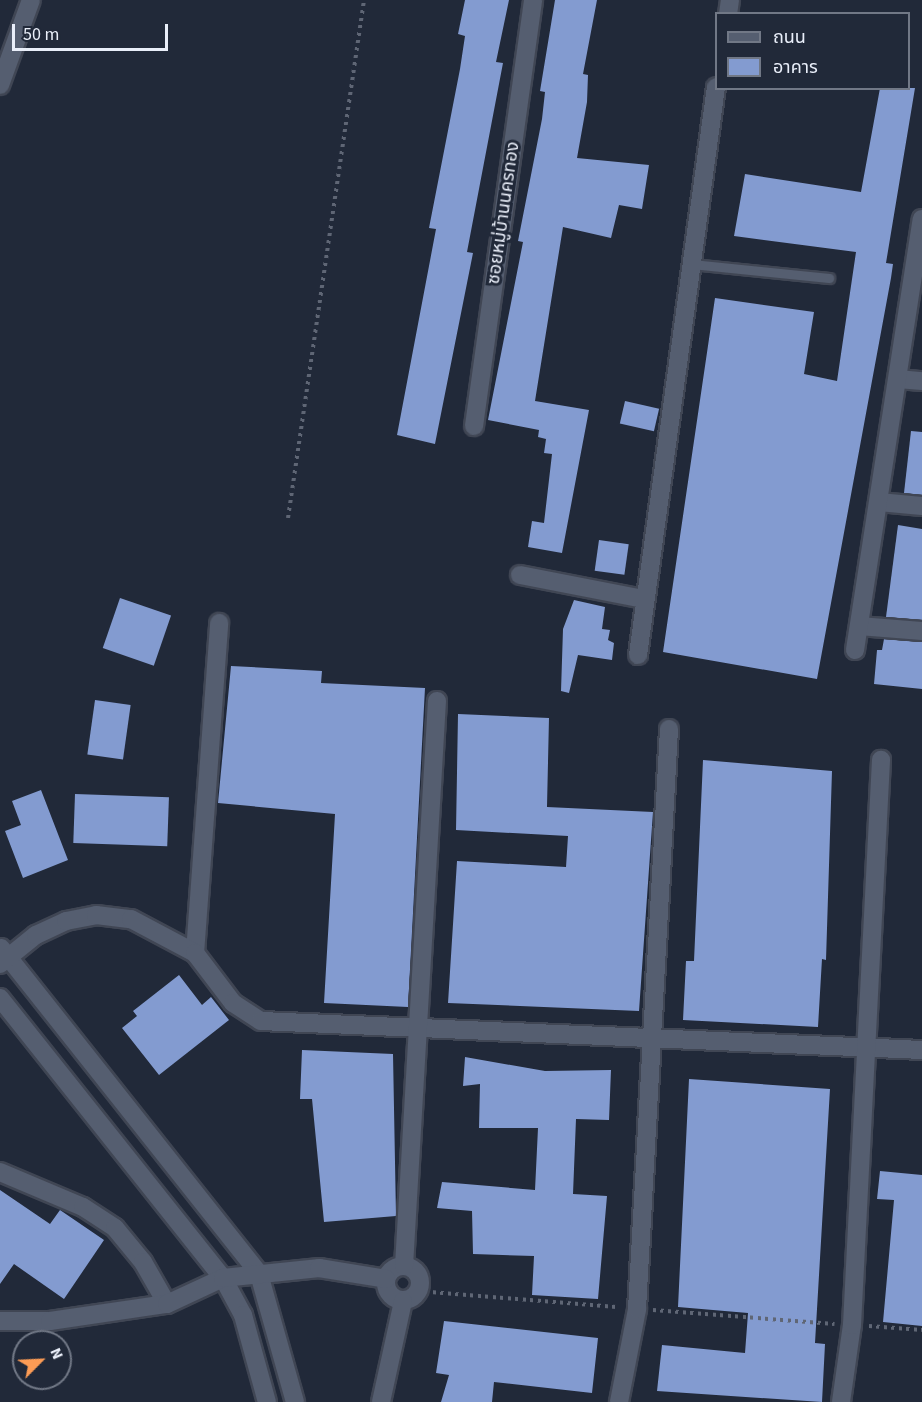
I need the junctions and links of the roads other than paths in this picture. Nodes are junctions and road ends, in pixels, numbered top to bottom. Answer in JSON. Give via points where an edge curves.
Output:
{"nodes":[{"id":1,"x":31,"y":0,"type":"edge"},
{"id":2,"x":533,"y":0,"type":"edge"},
{"id":3,"x":0,"y":85,"type":"edge"},
{"id":4,"x":717,"y":90,"type":"edge"},
{"id":5,"x":922,"y":219,"type":"edge"},
{"id":6,"x":919,"y":255,"type":"edge"},
{"id":7,"x":688,"y":264,"type":"junction"},
{"id":8,"x":829,"y":278,"type":"dead end"},
{"id":9,"x":898,"y":379,"type":"junction"},
{"id":10,"x":922,"y":381,"type":"edge"},
{"id":11,"x":474,"y":426,"type":"dead end"},
{"id":12,"x":879,"y":502,"type":"junction"},
{"id":13,"x":922,"y":506,"type":"edge"},
{"id":14,"x":520,"y":575,"type":"dead end"},
{"id":15,"x":644,"y":599,"type":"junction"},
{"id":16,"x":219,"y":623,"type":"dead end"},
{"id":17,"x":859,"y":626,"type":"junction"},
{"id":18,"x":922,"y":631,"type":"edge"},
{"id":19,"x":855,"y":650,"type":"dead end"},
{"id":20,"x":638,"y":655,"type":"dead end"},
{"id":21,"x":437,"y":701,"type":"dead end"},
{"id":22,"x":669,"y":729,"type":"dead end"},
{"id":23,"x":881,"y":760,"type":"dead end"},
{"id":24,"x":195,"y":953,"type":"junction"},
{"id":25,"x":2,"y":955,"type":"edge"},
{"id":26,"x":0,"y":998,"type":"edge"},
{"id":27,"x":420,"y":1028,"type":"junction"},
{"id":28,"x":651,"y":1038,"type":"junction"},
{"id":29,"x":864,"y":1047,"type":"junction"},
{"id":30,"x":922,"y":1050,"type":"edge"},
{"id":31,"x":0,"y":1172,"type":"edge"},
{"id":32,"x":404,"y":1266,"type":"junction"},
{"id":33,"x":260,"y":1274,"type":"junction"},
{"id":34,"x":223,"y":1278,"type":"junction"},
{"id":35,"x":386,"y":1279,"type":"junction"},
{"id":36,"x":411,"y":1296,"type":"junction"},
{"id":37,"x":167,"y":1304,"type":"junction"},
{"id":38,"x":0,"y":1321,"type":"edge"},
{"id":39,"x":267,"y":1402,"type":"edge"},
{"id":40,"x":294,"y":1402,"type":"edge"},
{"id":41,"x":381,"y":1402,"type":"edge"},
{"id":42,"x":620,"y":1402,"type":"edge"},
{"id":43,"x":842,"y":1402,"type":"edge"}],
"edges":[{"from":1,"to":3,"type":"street"},
{"from":2,"to":11,"type":"street","name":"ซอยหมู่บ้านนครทอง"},
{"from":4,"to":7,"type":"street"},
{"from":5,"to":6,"type":"street"},
{"from":6,"to":9,"type":"street"},
{"from":7,"to":8,"type":"lane"},
{"from":7,"to":15,"type":"street"},
{"from":9,"to":10,"type":"street"},
{"from":9,"to":12,"type":"street"},
{"from":12,"to":13,"type":"street"},
{"from":12,"to":17,"type":"street"},
{"from":14,"to":15,"type":"street"},
{"from":15,"to":20,"type":"street"},
{"from":16,"to":24,"type":"street"},
{"from":17,"to":18,"type":"street"},
{"from":17,"to":19,"type":"street"},
{"from":21,"to":27,"type":"street"},
{"from":22,"to":28,"type":"street"},
{"from":23,"to":29,"type":"street"},
{"from":24,"to":25,"type":"street","via":[[131,919],[96,915],[66,921]]},
{"from":24,"to":27,"type":"street","via":[[233,1003],[261,1021]]},
{"from":25,"to":33,"type":"street"},
{"from":26,"to":34,"type":"street"},
{"from":27,"to":28,"type":"street"},
{"from":27,"to":32,"type":"street"},
{"from":28,"to":29,"type":"street"},
{"from":28,"to":42,"type":"street","via":[[637,1309]]},
{"from":29,"to":30,"type":"street"},
{"from":29,"to":43,"type":"street","via":[[852,1325]]},
{"from":31,"to":37,"type":"street","via":[[83,1207],[114,1228],[143,1262]]},
{"from":32,"to":35,"type":"street"},
{"from":32,"to":36,"type":"street","via":[[418,1276]]},
{"from":33,"to":34,"type":"street"},
{"from":33,"to":35,"type":"street","via":[[319,1268]]},
{"from":33,"to":40,"type":"street"},
{"from":34,"to":37,"type":"street"},
{"from":34,"to":39,"type":"street","via":[[243,1315]]},
{"from":35,"to":36,"type":"street","via":[[388,1292]]},
{"from":36,"to":41,"type":"street"},
{"from":37,"to":38,"type":"street","via":[[51,1321]]}]}
